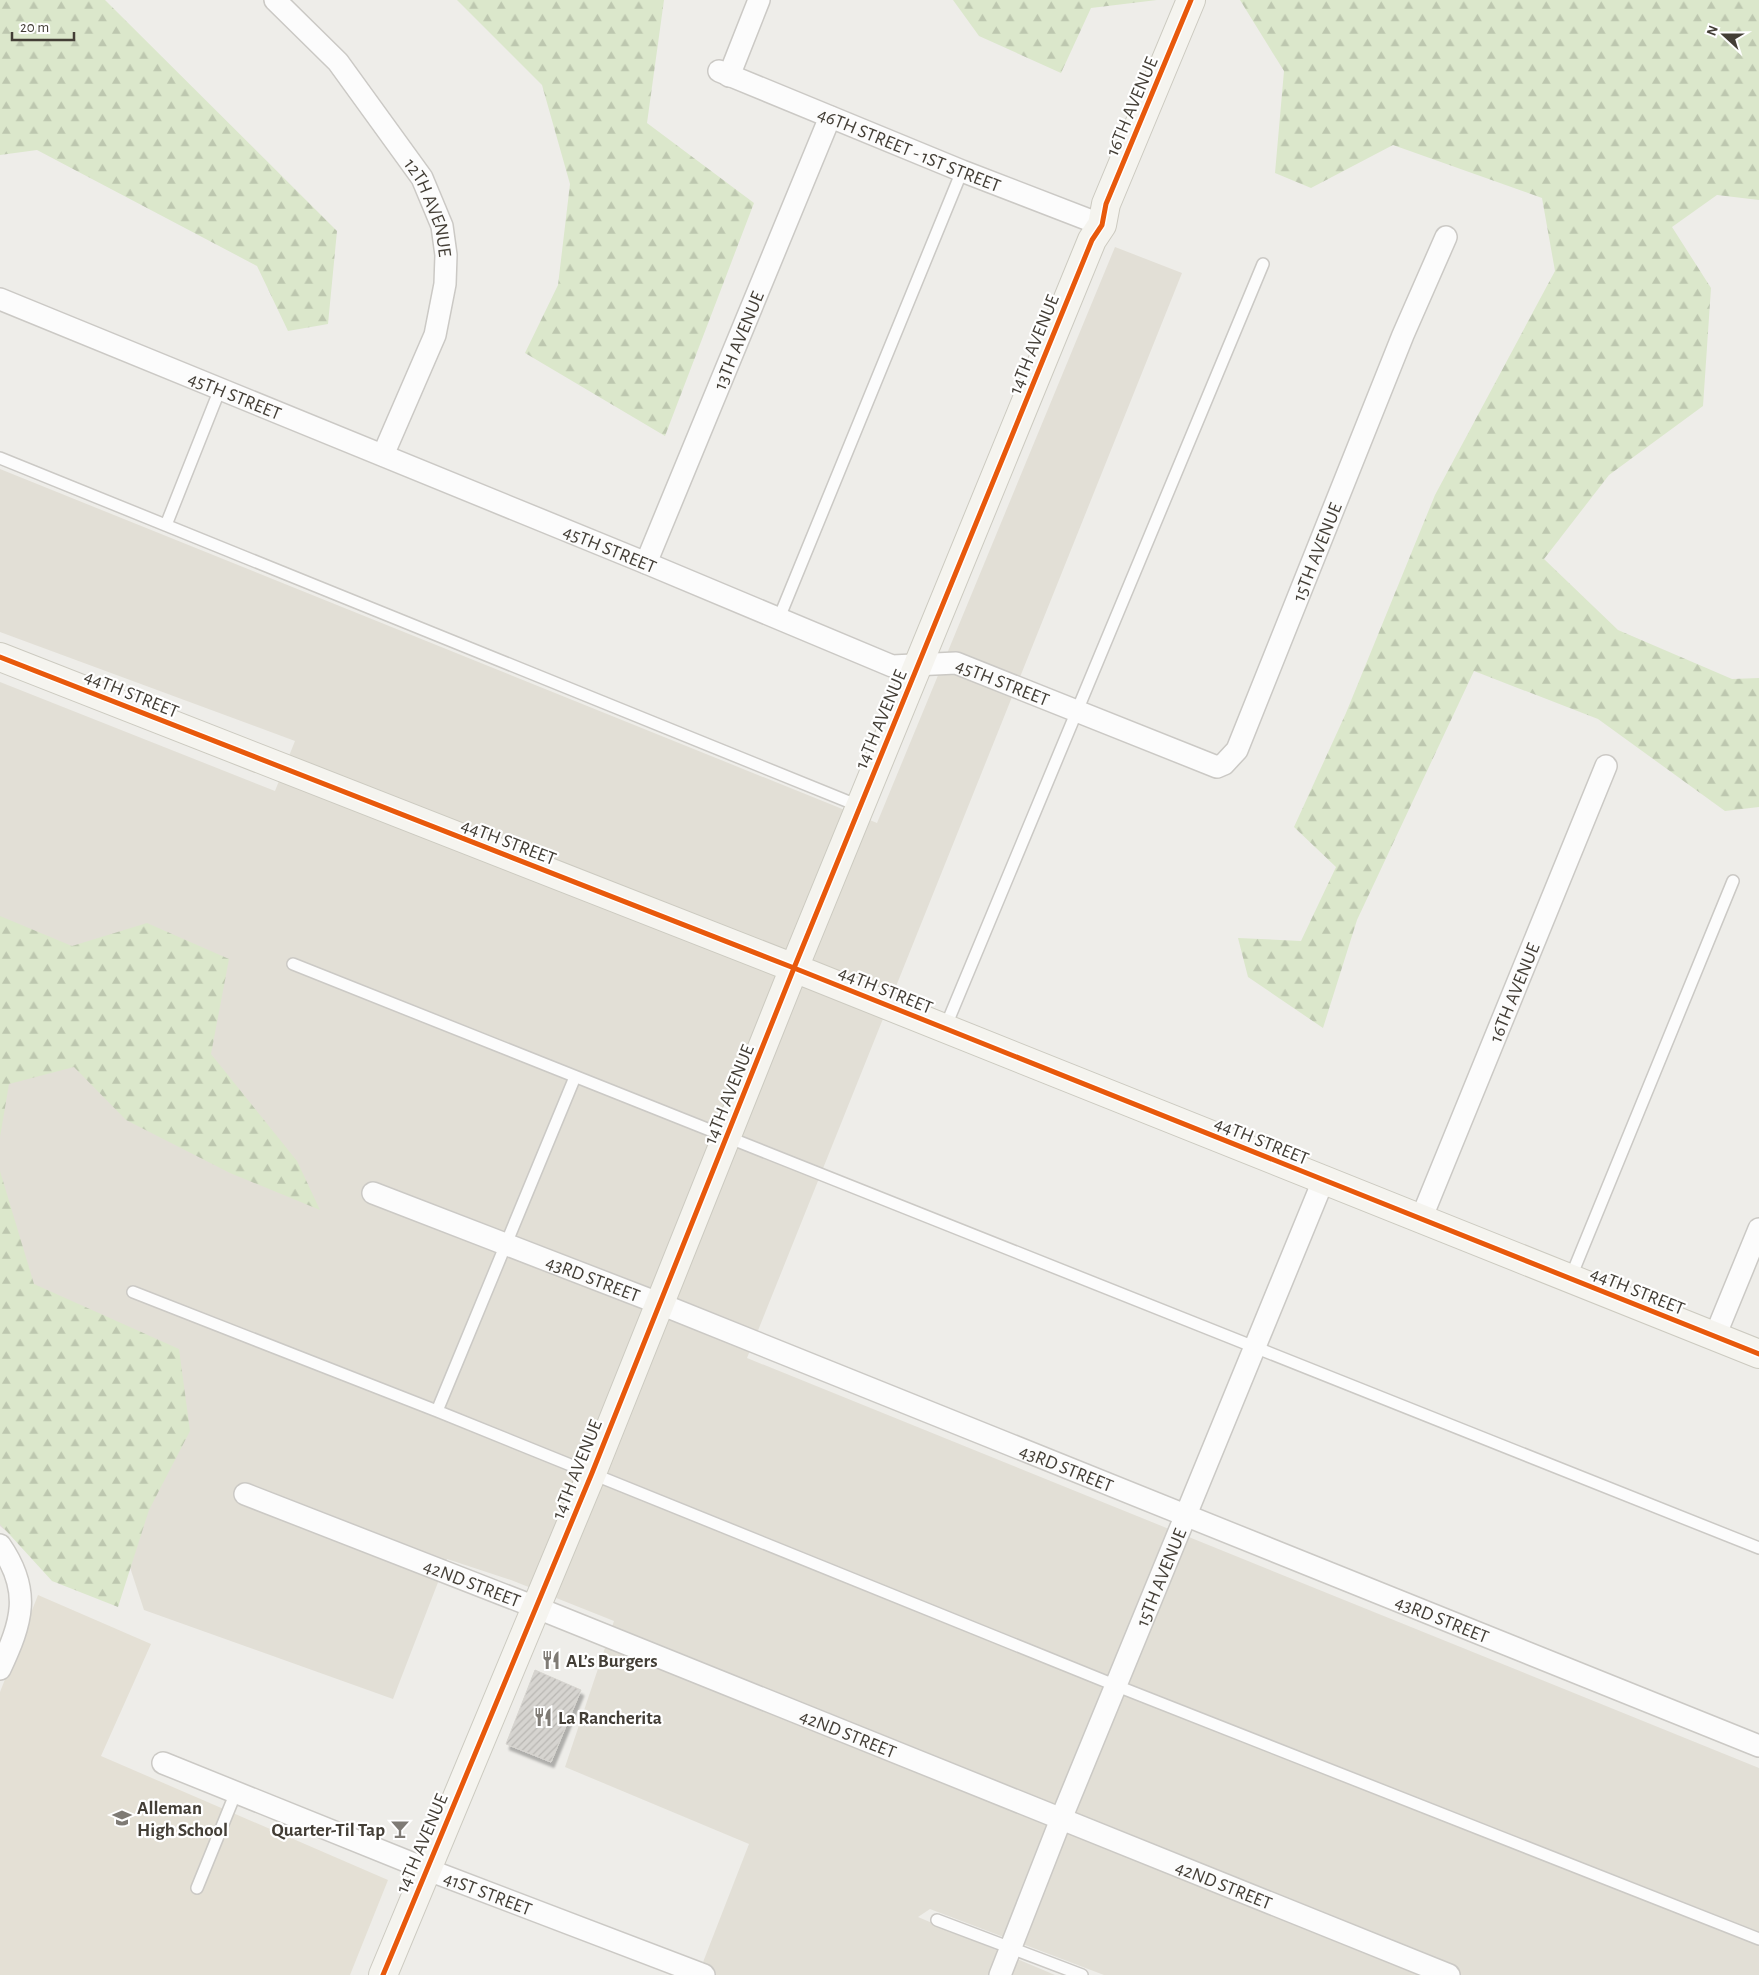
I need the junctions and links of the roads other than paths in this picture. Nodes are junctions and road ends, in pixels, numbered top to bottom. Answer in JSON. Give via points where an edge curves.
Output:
{"nodes":[{"id":1,"x":275,"y":0,"type":"edge"},
{"id":2,"x":759,"y":0,"type":"edge"},
{"id":3,"x":1191,"y":0,"type":"edge"},
{"id":4,"x":830,"y":117,"type":"junction"},
{"id":5,"x":962,"y":171,"type":"junction"},
{"id":6,"x":1102,"y":226,"type":"junction"},
{"id":7,"x":1446,"y":237,"type":"dead end"},
{"id":8,"x":1263,"y":264,"type":"dead end"},
{"id":9,"x":0,"y":299,"type":"edge"},
{"id":10,"x":220,"y":389,"type":"junction"},
{"id":11,"x":383,"y":455,"type":"junction"},
{"id":12,"x":0,"y":458,"type":"edge"},
{"id":13,"x":166,"y":525,"type":"junction"},
{"id":14,"x":646,"y":563,"type":"junction"},
{"id":15,"x":779,"y":618,"type":"junction"},
{"id":16,"x":0,"y":657,"type":"edge"},
{"id":17,"x":920,"y":664,"type":"junction"},
{"id":18,"x":1077,"y":712,"type":"junction"},
{"id":19,"x":1224,"y":764,"type":"joint"},
{"id":20,"x":1606,"y":766,"type":"dead end"},
{"id":21,"x":859,"y":806,"type":"junction"},
{"id":22,"x":1733,"y":881,"type":"dead end"},
{"id":23,"x":293,"y":964,"type":"dead end"},
{"id":24,"x":794,"y":968,"type":"junction"},
{"id":25,"x":946,"y":1028,"type":"junction"},
{"id":26,"x":575,"y":1077,"type":"junction"},
{"id":27,"x":727,"y":1138,"type":"junction"},
{"id":28,"x":1323,"y":1181,"type":"junction"},
{"id":29,"x":373,"y":1193,"type":"dead end"},
{"id":30,"x":1421,"y":1219,"type":"junction"},
{"id":31,"x":1759,"y":1229,"type":"edge"},
{"id":32,"x":506,"y":1244,"type":"junction"},
{"id":33,"x":1570,"y":1279,"type":"junction"},
{"id":34,"x":133,"y":1292,"type":"dead end"},
{"id":35,"x":658,"y":1303,"type":"junction"},
{"id":36,"x":1715,"y":1336,"type":"junction"},
{"id":37,"x":1256,"y":1346,"type":"junction"},
{"id":38,"x":1759,"y":1354,"type":"edge"},
{"id":39,"x":437,"y":1411,"type":"junction"},
{"id":40,"x":592,"y":1473,"type":"junction"},
{"id":41,"x":245,"y":1494,"type":"dead end"},
{"id":42,"x":1187,"y":1516,"type":"junction"},
{"id":43,"x":0,"y":1545,"type":"edge"},
{"id":44,"x":1759,"y":1548,"type":"edge"},
{"id":45,"x":536,"y":1607,"type":"junction"},
{"id":46,"x":0,"y":1669,"type":"edge"},
{"id":47,"x":1117,"y":1686,"type":"junction"},
{"id":48,"x":1759,"y":1746,"type":"edge"},
{"id":49,"x":163,"y":1763,"type":"dead end"},
{"id":50,"x":236,"y":1792,"type":"junction"},
{"id":51,"x":1061,"y":1819,"type":"junction"},
{"id":52,"x":426,"y":1869,"type":"junction"},
{"id":53,"x":197,"y":1888,"type":"dead end"},
{"id":54,"x":937,"y":1920,"type":"dead end"},
{"id":55,"x":1759,"y":1939,"type":"edge"},
{"id":56,"x":1011,"y":1947,"type":"junction"},
{"id":57,"x":383,"y":1975,"type":"edge"},
{"id":58,"x":704,"y":1975,"type":"edge"},
{"id":59,"x":1000,"y":1975,"type":"edge"},
{"id":60,"x":1082,"y":1975,"type":"edge"},
{"id":61,"x":1449,"y":1975,"type":"edge"}],
"edges":[{"from":1,"to":11,"type":"street","name":"12TH AVENUE","via":[[338,62],[422,178],[442,226],[446,255],[440,316],[435,335]]},
{"from":2,"to":4,"type":"street","name":"46TH STREET - 1ST STREET","via":[[724,73]]},
{"from":3,"to":6,"type":"street","name":"16TH AVENUE","via":[[1106,204]]},
{"from":4,"to":5,"type":"street","name":"46TH STREET - 1ST STREET"},
{"from":4,"to":14,"type":"street","name":"13TH AVENUE"},
{"from":5,"to":6,"type":"street","name":"46TH STREET - 1ST STREET"},
{"from":5,"to":15,"type":"lane"},
{"from":6,"to":17,"type":"street","name":"14TH AVENUE","via":[[1092,240]]},
{"from":7,"to":19,"type":"street","name":"15TH AVENUE","via":[[1403,335],[1237,750]]},
{"from":8,"to":18,"type":"lane"},
{"from":9,"to":10,"type":"street","name":"45TH STREET"},
{"from":10,"to":11,"type":"street","name":"45TH STREET"},
{"from":10,"to":13,"type":"lane"},
{"from":11,"to":14,"type":"street","name":"45TH STREET"},
{"from":12,"to":13,"type":"lane"},
{"from":13,"to":21,"type":"lane"},
{"from":14,"to":15,"type":"street","name":"45TH STREET"},
{"from":15,"to":17,"type":"street","name":"45TH STREET","via":[[892,666]]},
{"from":16,"to":24,"type":"street","name":"44TH STREET"},
{"from":17,"to":18,"type":"street","name":"45TH STREET","via":[[956,663]]},
{"from":17,"to":21,"type":"street","name":"14TH AVENUE"},
{"from":18,"to":19,"type":"street","name":"45TH STREET","via":[[1209,765],[1217,767]]},
{"from":18,"to":25,"type":"lane"},
{"from":20,"to":30,"type":"street","name":"16TH AVENUE"},
{"from":21,"to":24,"type":"street","name":"14TH AVENUE"},
{"from":22,"to":33,"type":"lane"},
{"from":23,"to":26,"type":"lane"},
{"from":24,"to":25,"type":"street","name":"44TH STREET"},
{"from":24,"to":27,"type":"street","name":"14TH AVENUE"},
{"from":25,"to":28,"type":"street","name":"44TH STREET"},
{"from":26,"to":27,"type":"lane"},
{"from":26,"to":32,"type":"lane"},
{"from":27,"to":35,"type":"street","name":"14TH AVENUE"},
{"from":27,"to":37,"type":"lane"},
{"from":28,"to":30,"type":"street","name":"44TH STREET"},
{"from":28,"to":37,"type":"street","name":"15TH AVENUE"},
{"from":29,"to":32,"type":"street","name":"43RD STREET"},
{"from":30,"to":33,"type":"street","name":"44TH STREET"},
{"from":31,"to":36,"type":"street"},
{"from":32,"to":35,"type":"street","name":"43RD STREET"},
{"from":32,"to":39,"type":"lane"},
{"from":33,"to":36,"type":"street","name":"44TH STREET"},
{"from":34,"to":39,"type":"lane"},
{"from":35,"to":40,"type":"street","name":"14TH AVENUE"},
{"from":35,"to":42,"type":"street","name":"43RD STREET"},
{"from":36,"to":38,"type":"street","name":"44TH STREET"},
{"from":37,"to":42,"type":"street","name":"15TH AVENUE"},
{"from":37,"to":44,"type":"lane"},
{"from":39,"to":40,"type":"lane"},
{"from":40,"to":45,"type":"street","name":"14TH AVENUE"},
{"from":40,"to":47,"type":"lane"},
{"from":41,"to":45,"type":"street","name":"42ND STREET"},
{"from":42,"to":47,"type":"street","name":"15TH AVENUE"},
{"from":42,"to":48,"type":"street","name":"43RD STREET"},
{"from":43,"to":46,"type":"street","via":[[21,1588],[16,1630]]},
{"from":45,"to":51,"type":"street","name":"42ND STREET"},
{"from":45,"to":52,"type":"street","name":"14TH AVENUE"},
{"from":47,"to":51,"type":"street","name":"15TH AVENUE"},
{"from":47,"to":55,"type":"lane"},
{"from":49,"to":50,"type":"street","name":"41ST STREET"},
{"from":50,"to":52,"type":"street","name":"41ST STREET"},
{"from":50,"to":53,"type":"lane"},
{"from":51,"to":56,"type":"street","name":"15TH AVENUE"},
{"from":51,"to":61,"type":"street","name":"42ND STREET"},
{"from":52,"to":57,"type":"street","name":"14TH AVENUE"},
{"from":52,"to":58,"type":"street","name":"41ST STREET"},
{"from":54,"to":56,"type":"lane"},
{"from":56,"to":59,"type":"street","name":"15TH AVENUE"},
{"from":56,"to":60,"type":"lane"}]}
